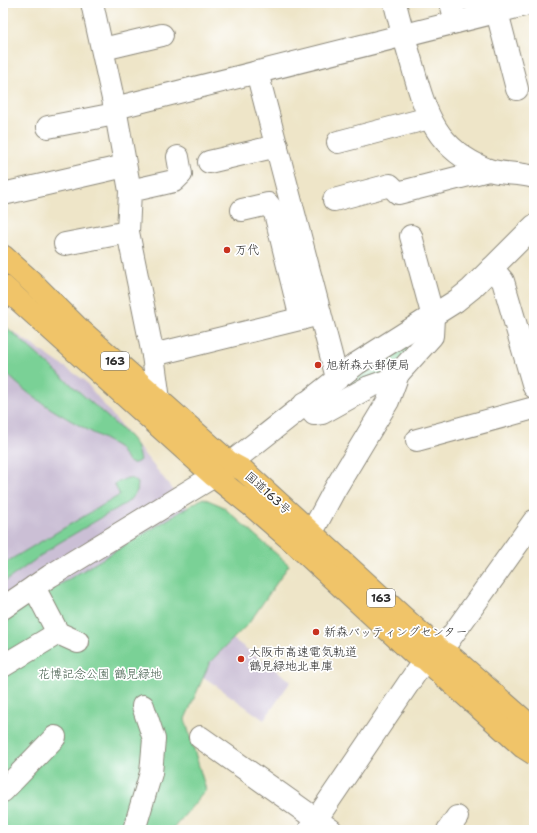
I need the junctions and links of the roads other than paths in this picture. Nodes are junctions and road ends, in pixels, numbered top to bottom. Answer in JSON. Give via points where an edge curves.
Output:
{"nodes":[{"id":1,"x":92,"y":3,"type":"edge"},
{"id":2,"x":394,"y":3,"type":"edge"},
{"id":3,"x":532,"y":3,"type":"edge"},
{"id":4,"x":501,"y":8,"type":"edge"},
{"id":5,"x":454,"y":13,"type":"edge"},
{"id":6,"x":162,"y":35,"type":"dead end"},
{"id":7,"x":404,"y":35,"type":"junction"},
{"id":8,"x":103,"y":49,"type":"junction"},
{"id":9,"x":257,"y":72,"type":"junction"},
{"id":10,"x":517,"y":89,"type":"dead end"},
{"id":11,"x":115,"y":111,"type":"junction"},
{"id":12,"x":429,"y":118,"type":"junction"},
{"id":13,"x":48,"y":127,"type":"dead end"},
{"id":14,"x":338,"y":142,"type":"dead end"},
{"id":15,"x":277,"y":146,"type":"junction"},
{"id":16,"x":178,"y":156,"type":"dead end"},
{"id":17,"x":209,"y":162,"type":"dead end"},
{"id":18,"x":125,"y":166,"type":"junction"},
{"id":19,"x":488,"y":170,"type":"junction"},
{"id":20,"x":531,"y":174,"type":"edge"},
{"id":21,"x":130,"y":190,"type":"junction"},
{"id":22,"x":3,"y":194,"type":"edge"},
{"id":23,"x":334,"y":200,"type":"dead end"},
{"id":24,"x":242,"y":210,"type":"dead end"},
{"id":25,"x":534,"y":226,"type":"edge"},
{"id":26,"x":128,"y":232,"type":"junction"},
{"id":27,"x":411,"y":236,"type":"dead end"},
{"id":28,"x":65,"y":244,"type":"dead end"},
{"id":29,"x":3,"y":256,"type":"edge"},
{"id":30,"x":492,"y":268,"type":"junction"},
{"id":31,"x":3,"y":286,"type":"edge"},
{"id":32,"x":311,"y":317,"type":"junction"},
{"id":33,"x":433,"y":317,"type":"junction"},
{"id":34,"x":153,"y":355,"type":"junction"},
{"id":35,"x":398,"y":374,"type":"junction"},
{"id":36,"x":337,"y":378,"type":"junction"},
{"id":37,"x":532,"y":380,"type":"edge"},
{"id":38,"x":159,"y":400,"type":"junction"},
{"id":39,"x":305,"y":403,"type":"junction"},
{"id":40,"x":534,"y":408,"type":"edge"},
{"id":41,"x":417,"y":440,"type":"dead end"},
{"id":42,"x":222,"y":470,"type":"junction"},
{"id":43,"x":534,"y":522,"type":"edge"},
{"id":44,"x":312,"y":532,"type":"junction"},
{"id":45,"x":34,"y":587,"type":"junction"},
{"id":46,"x":3,"y":608,"type":"edge"},
{"id":47,"x":58,"y":633,"type":"junction"},
{"id":48,"x":78,"y":642,"type":"dead end"},
{"id":49,"x":433,"y":655,"type":"junction"},
{"id":50,"x":3,"y":666,"type":"edge"},
{"id":51,"x":143,"y":706,"type":"dead end"},
{"id":52,"x":534,"y":729,"type":"edge"},
{"id":53,"x":55,"y":737,"type":"dead end"},
{"id":54,"x":200,"y":737,"type":"dead end"},
{"id":55,"x":534,"y":754,"type":"edge"},
{"id":56,"x":3,"y":791,"type":"edge"},
{"id":57,"x":319,"y":826,"type":"edge"},
{"id":58,"x":134,"y":830,"type":"edge"}],
"edges":[{"from":1,"to":8,"type":"street"},
{"from":2,"to":7,"type":"street"},
{"from":3,"to":4,"type":"street"},
{"from":4,"to":5,"type":"street"},
{"from":4,"to":10,"type":"street"},
{"from":5,"to":7,"type":"street"},
{"from":6,"to":8,"type":"street"},
{"from":7,"to":9,"type":"street"},
{"from":7,"to":12,"type":"street"},
{"from":8,"to":11,"type":"street"},
{"from":9,"to":11,"type":"street"},
{"from":9,"to":15,"type":"street"},
{"from":11,"to":13,"type":"street"},
{"from":11,"to":18,"type":"street"},
{"from":12,"to":14,"type":"street"},
{"from":12,"to":19,"type":"street","via":[[439,135],[454,151]]},
{"from":15,"to":17,"type":"street"},
{"from":15,"to":32,"type":"street"},
{"from":16,"to":21,"type":"street","via":[[181,174],[174,181]]},
{"from":18,"to":21,"type":"street"},
{"from":18,"to":22,"type":"street"},
{"from":19,"to":20,"type":"street","via":[[504,174]]},
{"from":19,"to":23,"type":"street","via":[[398,193],[390,185]]},
{"from":21,"to":26,"type":"street"},
{"from":24,"to":32,"type":"street","via":[[268,204],[275,213]]},
{"from":25,"to":30,"type":"street"},
{"from":26,"to":28,"type":"street"},
{"from":26,"to":34,"type":"street"},
{"from":27,"to":33,"type":"street"},
{"from":29,"to":38,"type":"highway","name":"国道163号","number":"163"},
{"from":30,"to":33,"type":"street","via":[[471,289]]},
{"from":30,"to":37,"type":"street","via":[[503,281]]},
{"from":31,"to":42,"type":"highway","name":"国道163号","number":"163"},
{"from":32,"to":34,"type":"street"},
{"from":32,"to":36,"type":"street"},
{"from":33,"to":35,"type":"street","via":[[432,336]]},
{"from":33,"to":36,"type":"street"},
{"from":34,"to":38,"type":"street"},
{"from":35,"to":39,"type":"street","via":[[322,413],[314,414]]},
{"from":35,"to":44,"type":"street","via":[[388,401]]},
{"from":36,"to":39,"type":"street"},
{"from":38,"to":42,"type":"highway","name":"国道163号","number":"163"},
{"from":39,"to":42,"type":"street"},
{"from":40,"to":41,"type":"street"},
{"from":42,"to":44,"type":"highway","name":"国道163号","number":"163","via":[[243,470]]},
{"from":42,"to":45,"type":"street"},
{"from":42,"to":49,"type":"highway","name":"国道163号","number":"163","via":[[253,507],[414,654]]},
{"from":43,"to":49,"type":"street"},
{"from":44,"to":49,"type":"highway","name":"国道163号","number":"163"},
{"from":45,"to":46,"type":"street"},
{"from":45,"to":47,"type":"street"},
{"from":47,"to":48,"type":"street"},
{"from":47,"to":50,"type":"street"},
{"from":49,"to":52,"type":"highway","name":"国道163号","number":"163","via":[[453,658]]},
{"from":49,"to":55,"type":"highway","name":"国道163号","number":"163","via":[[523,747]]},
{"from":49,"to":57,"type":"street"},
{"from":51,"to":58,"type":"street","via":[[154,740],[151,773]]},
{"from":53,"to":56,"type":"street"},
{"from":54,"to":57,"type":"street"}]}
